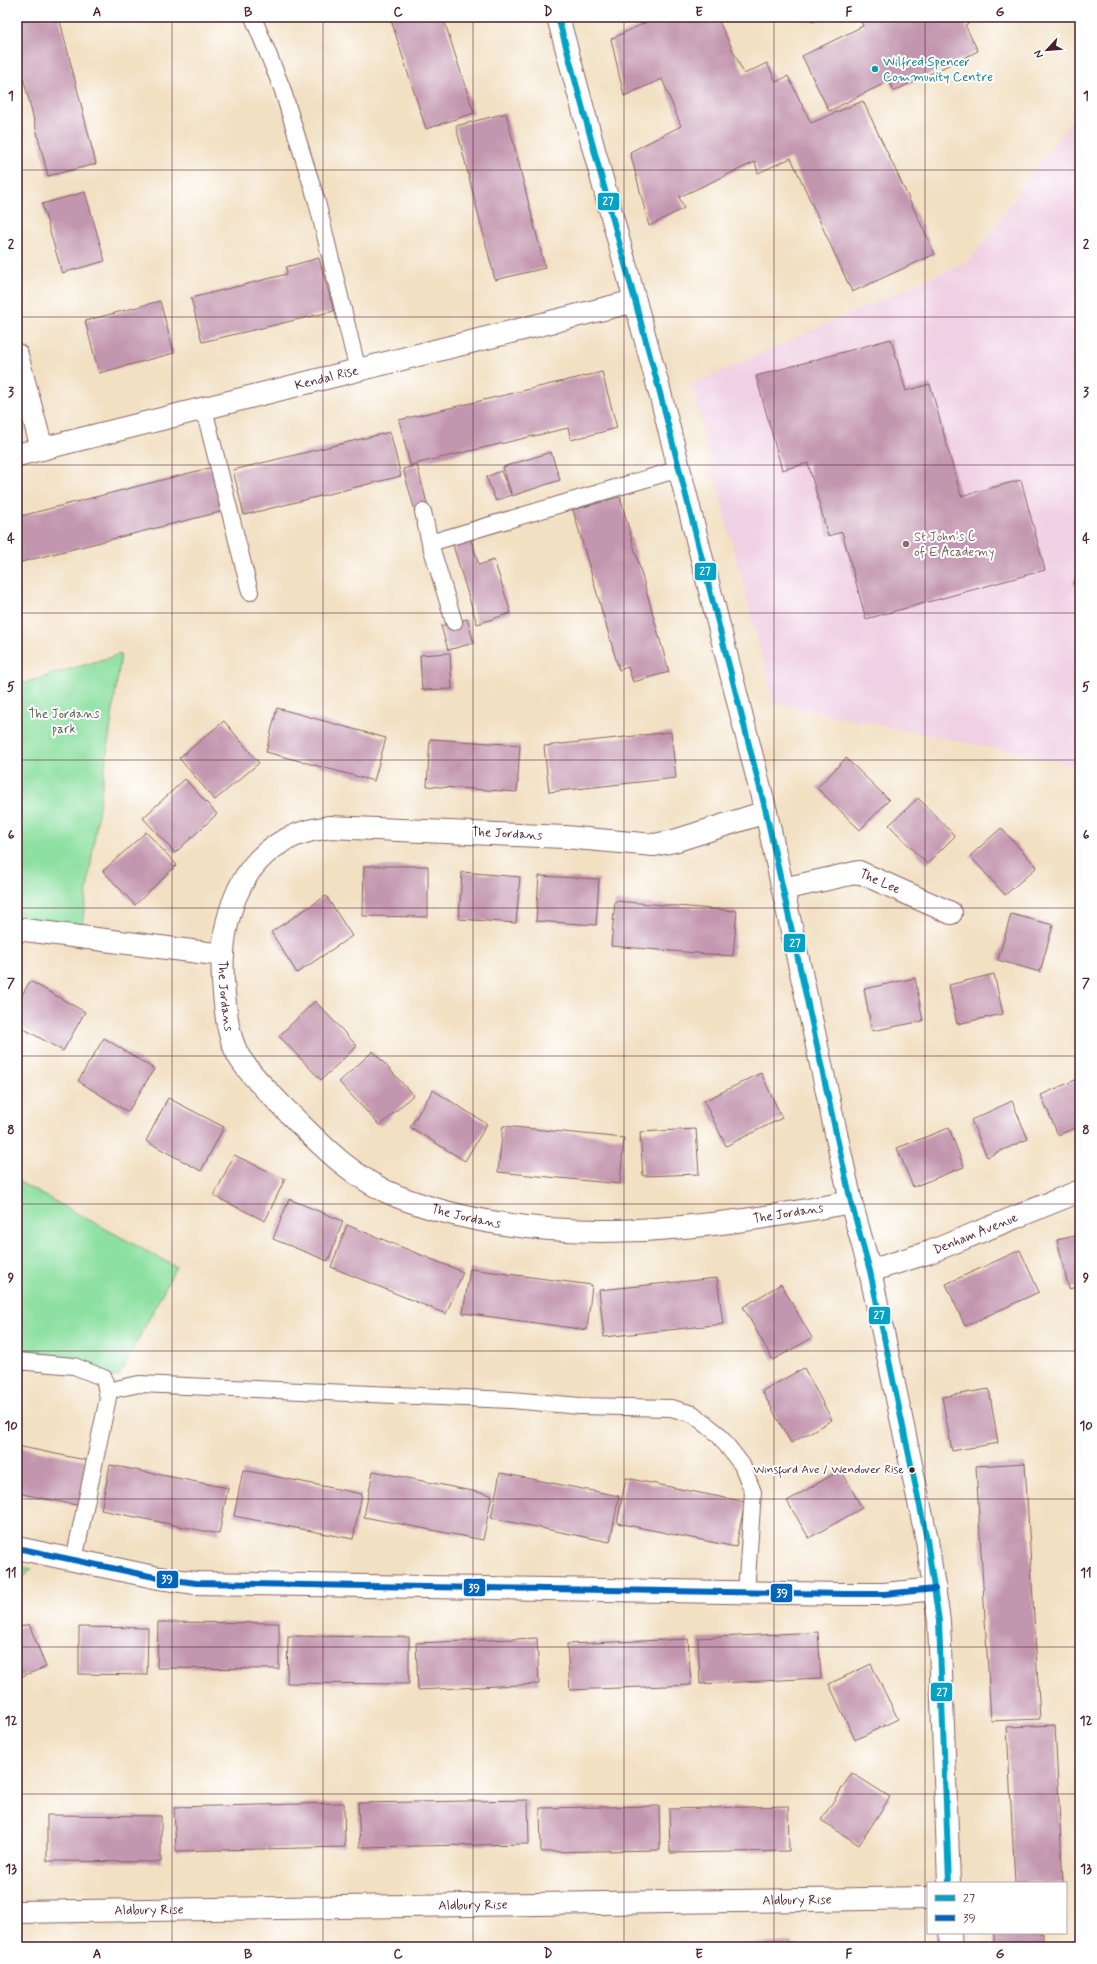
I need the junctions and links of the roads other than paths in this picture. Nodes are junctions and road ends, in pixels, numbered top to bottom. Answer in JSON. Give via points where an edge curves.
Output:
{"nodes":[{"id":1,"x":252,"y":17,"type":"edge"},
{"id":2,"x":558,"y":17,"type":"edge"},
{"id":3,"x":635,"y":301,"type":"junction"},
{"id":4,"x":17,"y":355,"type":"edge"},
{"id":5,"x":358,"y":371,"type":"junction"},
{"id":6,"x":204,"y":409,"type":"junction"},
{"id":7,"x":42,"y":449,"type":"junction"},
{"id":8,"x":17,"y":455,"type":"edge"},
{"id":9,"x":679,"y":469,"type":"junction"},
{"id":10,"x":423,"y":512,"type":"dead end"},
{"id":11,"x":430,"y":543,"type":"junction"},
{"id":12,"x":250,"y":592,"type":"dead end"},
{"id":13,"x":454,"y":622,"type":"dead end"},
{"id":14,"x":766,"y":812,"type":"junction"},
{"id":15,"x":783,"y":889,"type":"junction"},
{"id":16,"x":951,"y":913,"type":"dead end"},
{"id":17,"x":17,"y":929,"type":"edge"},
{"id":18,"x":222,"y":955,"type":"junction"},
{"id":19,"x":1080,"y":1191,"type":"edge"},
{"id":20,"x":852,"y":1202,"type":"junction"},
{"id":21,"x":870,"y":1271,"type":"junction"},
{"id":22,"x":17,"y":1361,"type":"edge"},
{"id":23,"x":107,"y":1391,"type":"junction"},
{"id":24,"x":17,"y":1548,"type":"edge"},
{"id":25,"x":74,"y":1560,"type":"junction"},
{"id":26,"x":935,"y":1589,"type":"junction"},
{"id":27,"x":746,"y":1593,"type":"junction"},
{"id":28,"x":949,"y":1882,"type":"edge"},
{"id":29,"x":927,"y":1898,"type":"edge"},
{"id":30,"x":17,"y":1912,"type":"edge"},
{"id":31,"x":950,"y":1934,"type":"edge"},
{"id":32,"x":951,"y":1947,"type":"edge"}],
"edges":[{"from":1,"to":5,"type":"lane","via":[[282,88],[317,202]]},
{"from":2,"to":3,"type":"street"},
{"from":3,"to":5,"type":"street","name":"Kendal Rise"},
{"from":3,"to":9,"type":"street"},
{"from":4,"to":7,"type":"street"},
{"from":5,"to":6,"type":"street","name":"Kendal Rise"},
{"from":6,"to":7,"type":"street","name":"Kendal Rise"},
{"from":6,"to":12,"type":"lane"},
{"from":7,"to":8,"type":"street","name":"Kendal Rise"},
{"from":9,"to":11,"type":"lane"},
{"from":9,"to":14,"type":"street"},
{"from":10,"to":11,"type":"lane"},
{"from":11,"to":13,"type":"lane"},
{"from":14,"to":15,"type":"street"},
{"from":14,"to":18,"type":"street","name":"The Jordans","via":[[654,845],[565,837],[329,827],[306,832],[285,840],[264,855],[247,875],[235,897],[226,924]]},
{"from":15,"to":16,"type":"street","name":"The Lee","via":[[859,872]]},
{"from":15,"to":20,"type":"street"},
{"from":17,"to":18,"type":"street","name":"The Jordans"},
{"from":18,"to":20,"type":"street","name":"The Jordans","via":[[223,985],[231,1037],[238,1055],[253,1076],[323,1147],[347,1167],[372,1184],[397,1196],[434,1209],[492,1222],[544,1229],[610,1231],[768,1218]]},
{"from":19,"to":21,"type":"street","name":"Denham Avenue","via":[[930,1252]]},
{"from":20,"to":21,"type":"street"},
{"from":21,"to":26,"type":"street"},
{"from":22,"to":23,"type":"lane","via":[[74,1366],[104,1378]]},
{"from":23,"to":25,"type":"lane","via":[[108,1398]]},
{"from":23,"to":27,"type":"lane","via":[[140,1384],[511,1400],[580,1406],[671,1408],[694,1414],[718,1434],[742,1465],[753,1492]]},
{"from":24,"to":25,"type":"street"},
{"from":25,"to":27,"type":"street","via":[[196,1583]]},
{"from":26,"to":27,"type":"street","via":[[876,1594]]},
{"from":26,"to":28,"type":"street","via":[[939,1621]]},
{"from":29,"to":30,"type":"street","name":"Aldbury Rise"},
{"from":31,"to":32,"type":"street"}]}
